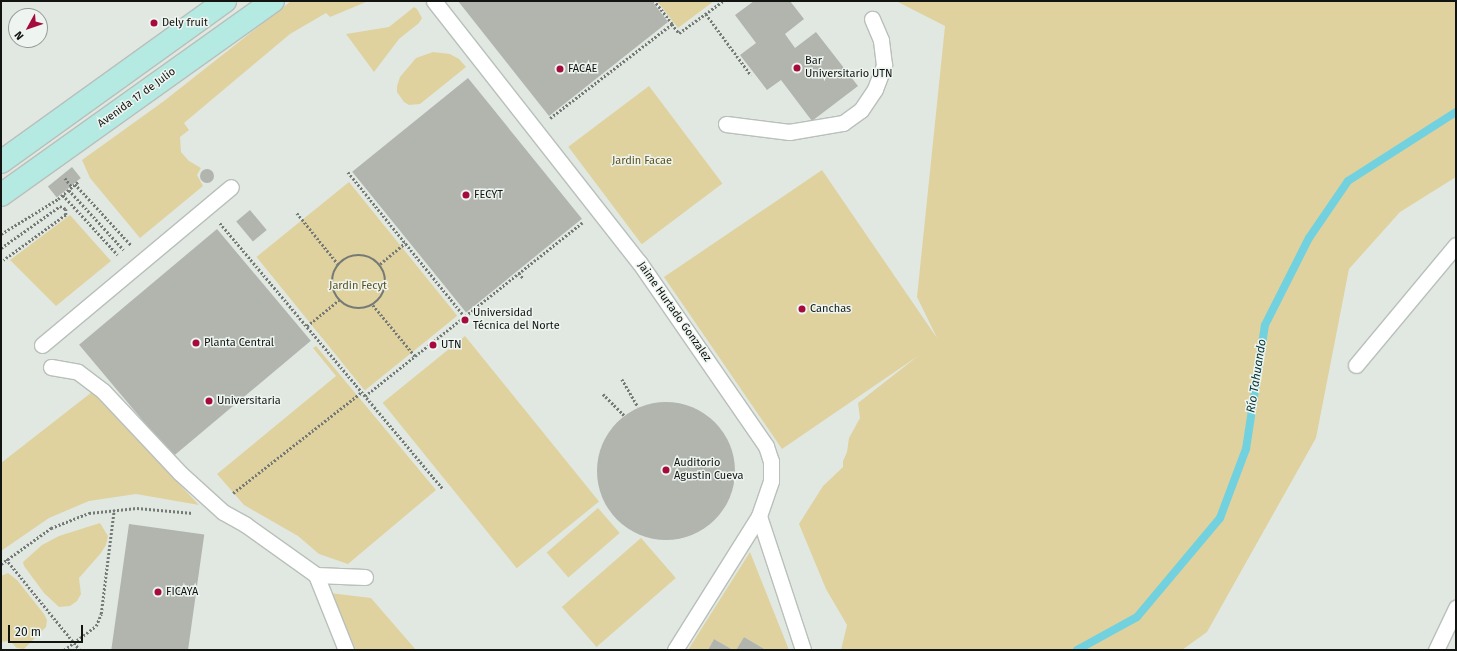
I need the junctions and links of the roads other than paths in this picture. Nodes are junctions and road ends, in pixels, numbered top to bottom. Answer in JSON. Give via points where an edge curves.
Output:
{"nodes":[{"id":1,"x":225,"y":1,"type":"edge"},
{"id":2,"x":272,"y":1,"type":"edge"},
{"id":3,"x":434,"y":1,"type":"edge"},
{"id":4,"x":872,"y":19,"type":"dead end"},
{"id":5,"x":726,"y":124,"type":"dead end"},
{"id":6,"x":1,"y":162,"type":"edge"},
{"id":7,"x":231,"y":187,"type":"dead end"},
{"id":8,"x":1,"y":195,"type":"edge"},
{"id":9,"x":1456,"y":245,"type":"edge"},
{"id":10,"x":42,"y":345,"type":"dead end"},
{"id":11,"x":1356,"y":364,"type":"dead end"},
{"id":12,"x":51,"y":367,"type":"dead end"},
{"id":13,"x":759,"y":516,"type":"junction"},
{"id":14,"x":316,"y":575,"type":"junction"},
{"id":15,"x":365,"y":577,"type":"dead end"},
{"id":16,"x":1456,"y":608,"type":"edge"},
{"id":17,"x":346,"y":650,"type":"edge"},
{"id":18,"x":675,"y":650,"type":"edge"},
{"id":19,"x":803,"y":650,"type":"edge"},
{"id":20,"x":1436,"y":650,"type":"edge"}],
"edges":[{"from":1,"to":6,"type":"main road"},
{"from":2,"to":8,"type":"main road","name":"Avenida 17 de Julio"},
{"from":3,"to":13,"type":"lane","name":"Jaime Hurtado Gonzalez","via":[[639,262],[766,446],[771,461],[771,481]]},
{"from":4,"to":5,"type":"lane","via":[[881,40],[884,66],[875,89],[860,110],[843,123],[789,132]]},
{"from":7,"to":10,"type":"lane"},
{"from":9,"to":11,"type":"lane"},
{"from":12,"to":14,"type":"lane","via":[[78,372],[103,391],[180,473],[223,512],[246,525]]},
{"from":13,"to":18,"type":"lane","name":"Jaime Hurtado Gonzalez"},
{"from":13,"to":19,"type":"lane"},
{"from":14,"to":15,"type":"lane"},
{"from":14,"to":17,"type":"lane"},
{"from":16,"to":20,"type":"lane"}]}
